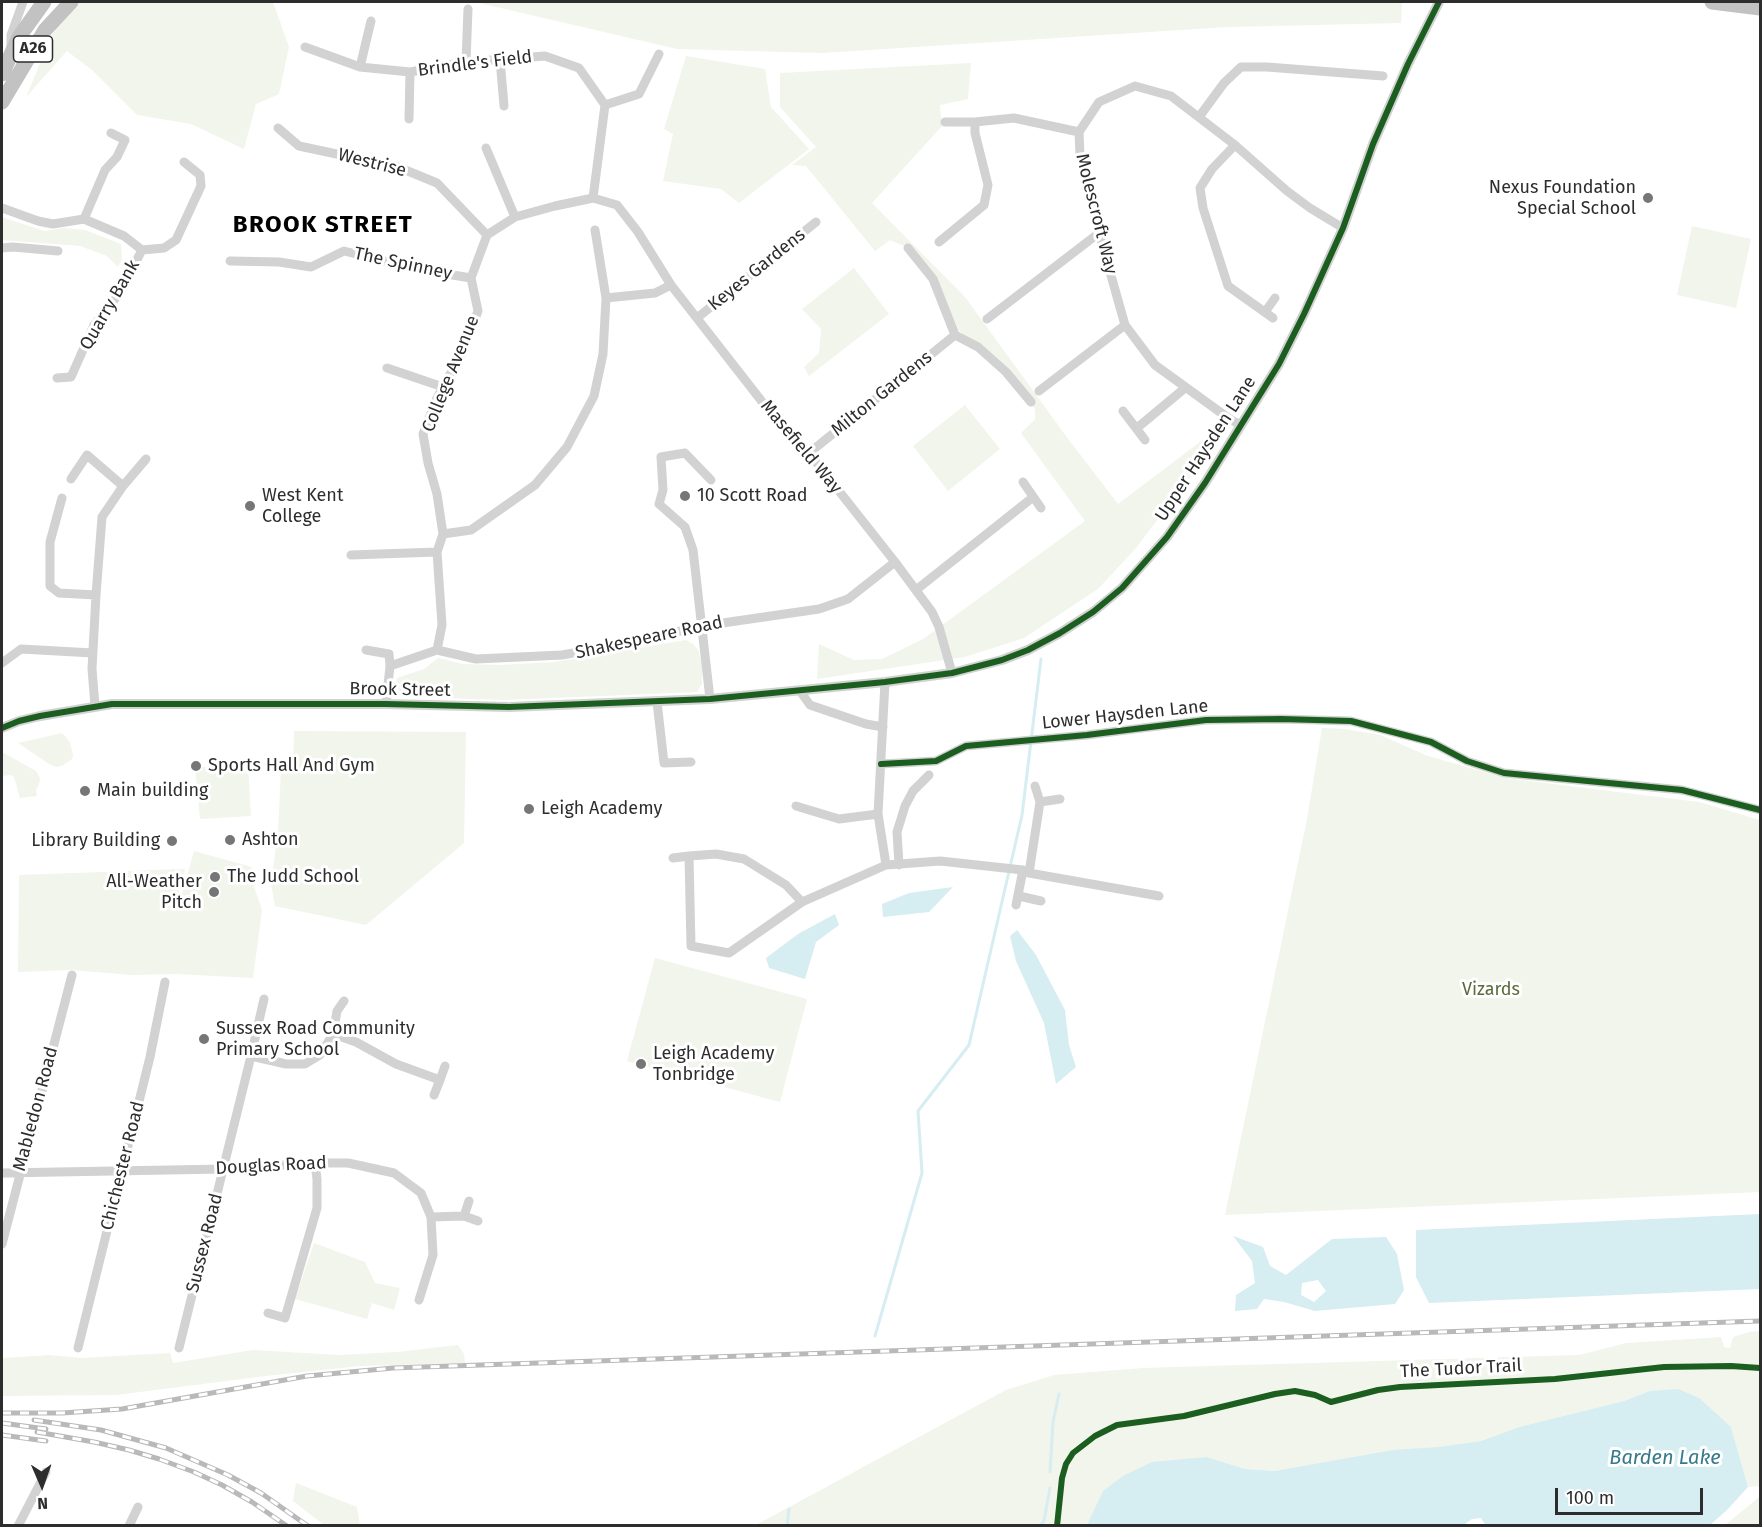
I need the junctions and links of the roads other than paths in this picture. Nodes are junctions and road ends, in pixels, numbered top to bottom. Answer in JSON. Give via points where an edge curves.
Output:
{"nodes":[{"id":1,"x":22,"y":2,"type":"edge"},
{"id":2,"x":44,"y":2,"type":"edge"},
{"id":3,"x":71,"y":2,"type":"edge"},
{"id":4,"x":1439,"y":2,"type":"edge"},
{"id":5,"x":1712,"y":2,"type":"edge"},
{"id":6,"x":1761,"y":8,"type":"edge"},
{"id":7,"x":468,"y":9,"type":"dead end"},
{"id":8,"x":371,"y":21,"type":"dead end"},
{"id":9,"x":305,"y":47,"type":"dead end"},
{"id":10,"x":12,"y":50,"type":"junction"},
{"id":11,"x":659,"y":54,"type":"dead end"},
{"id":12,"x":500,"y":59,"type":"junction"},
{"id":13,"x":466,"y":62,"type":"junction"},
{"id":14,"x":360,"y":67,"type":"junction"},
{"id":15,"x":410,"y":72,"type":"junction"},
{"id":16,"x":2,"y":74,"type":"edge"},
{"id":17,"x":1383,"y":76,"type":"dead end"},
{"id":18,"x":2,"y":102,"type":"edge"},
{"id":19,"x":605,"y":105,"type":"junction"},
{"id":20,"x":504,"y":106,"type":"dead end"},
{"id":21,"x":1199,"y":117,"type":"junction"},
{"id":22,"x":409,"y":119,"type":"dead end"},
{"id":23,"x":945,"y":122,"type":"dead end"},
{"id":24,"x":975,"y":122,"type":"junction"},
{"id":25,"x":278,"y":128,"type":"dead end"},
{"id":26,"x":1079,"y":132,"type":"junction"},
{"id":27,"x":111,"y":133,"type":"dead end"},
{"id":28,"x":1235,"y":145,"type":"junction"},
{"id":29,"x":486,"y":148,"type":"dead end"},
{"id":30,"x":184,"y":162,"type":"dead end"},
{"id":31,"x":593,"y":198,"type":"junction"},
{"id":32,"x":2,"y":208,"type":"edge"},
{"id":33,"x":515,"y":217,"type":"junction"},
{"id":34,"x":84,"y":219,"type":"junction"},
{"id":35,"x":816,"y":222,"type":"dead end"},
{"id":36,"x":1343,"y":228,"type":"junction"},
{"id":37,"x":595,"y":230,"type":"dead end"},
{"id":38,"x":1099,"y":233,"type":"junction"},
{"id":39,"x":488,"y":235,"type":"junction"},
{"id":40,"x":939,"y":242,"type":"dead end"},
{"id":41,"x":2,"y":248,"type":"edge"},
{"id":42,"x":908,"y":248,"type":"dead end"},
{"id":43,"x":142,"y":250,"type":"junction"},
{"id":44,"x":58,"y":251,"type":"dead end"},
{"id":45,"x":230,"y":261,"type":"dead end"},
{"id":46,"x":471,"y":278,"type":"junction"},
{"id":47,"x":671,"y":285,"type":"junction"},
{"id":48,"x":606,"y":298,"type":"junction"},
{"id":49,"x":1275,"y":298,"type":"dead end"},
{"id":50,"x":697,"y":318,"type":"junction"},
{"id":51,"x":987,"y":319,"type":"dead end"},
{"id":52,"x":1125,"y":325,"type":"junction"},
{"id":53,"x":955,"y":335,"type":"junction"},
{"id":54,"x":387,"y":368,"type":"dead end"},
{"id":55,"x":57,"y":378,"type":"dead end"},
{"id":56,"x":443,"y":387,"type":"junction"},
{"id":57,"x":1185,"y":388,"type":"junction"},
{"id":58,"x":1039,"y":391,"type":"dead end"},
{"id":59,"x":1031,"y":402,"type":"dead end"},
{"id":60,"x":1123,"y":411,"type":"dead end"},
{"id":61,"x":1241,"y":425,"type":"junction"},
{"id":62,"x":1137,"y":428,"type":"junction"},
{"id":63,"x":1145,"y":440,"type":"dead end"},
{"id":64,"x":809,"y":453,"type":"junction"},
{"id":65,"x":650,"y":454,"type":"dead end"},
{"id":66,"x":661,"y":457,"type":"junction"},
{"id":67,"x":146,"y":459,"type":"dead end"},
{"id":68,"x":71,"y":479,"type":"dead end"},
{"id":69,"x":711,"y":480,"type":"dead end"},
{"id":70,"x":1023,"y":482,"type":"dead end"},
{"id":71,"x":123,"y":486,"type":"junction"},
{"id":72,"x":62,"y":498,"type":"dead end"},
{"id":73,"x":1032,"y":498,"type":"junction"},
{"id":74,"x":1041,"y":508,"type":"dead end"},
{"id":75,"x":443,"y":534,"type":"junction"},
{"id":76,"x":437,"y":552,"type":"junction"},
{"id":77,"x":351,"y":555,"type":"dead end"},
{"id":78,"x":895,"y":562,"type":"junction"},
{"id":79,"x":916,"y":590,"type":"junction"},
{"id":80,"x":96,"y":595,"type":"junction"},
{"id":81,"x":702,"y":626,"type":"junction"},
{"id":82,"x":366,"y":650,"type":"dead end"},
{"id":83,"x":437,"y":650,"type":"junction"},
{"id":84,"x":93,"y":652,"type":"junction"},
{"id":85,"x":2,"y":663,"type":"edge"},
{"id":86,"x":390,"y":666,"type":"junction"},
{"id":87,"x":952,"y":673,"type":"junction"},
{"id":88,"x":885,"y":682,"type":"junction"},
{"id":89,"x":800,"y":691,"type":"junction"},
{"id":90,"x":710,"y":699,"type":"junction"},
{"id":91,"x":657,"y":702,"type":"junction"},
{"id":92,"x":386,"y":704,"type":"junction"},
{"id":93,"x":95,"y":706,"type":"junction"},
{"id":94,"x":883,"y":727,"type":"junction"},
{"id":95,"x":2,"y":728,"type":"edge"},
{"id":96,"x":691,"y":762,"type":"dead end"},
{"id":97,"x":881,"y":764,"type":"junction"},
{"id":98,"x":929,"y":775,"type":"dead end"},
{"id":99,"x":1035,"y":786,"type":"dead end"},
{"id":100,"x":1060,"y":799,"type":"dead end"},
{"id":101,"x":1040,"y":802,"type":"junction"},
{"id":102,"x":796,"y":806,"type":"dead end"},
{"id":103,"x":1761,"y":810,"type":"edge"},
{"id":104,"x":878,"y":814,"type":"junction"},
{"id":105,"x":689,"y":856,"type":"junction"},
{"id":106,"x":673,"y":858,"type":"dead end"},
{"id":107,"x":899,"y":865,"type":"junction"},
{"id":108,"x":886,"y":866,"type":"junction"},
{"id":109,"x":1026,"y":871,"type":"junction"},
{"id":110,"x":1159,"y":896,"type":"dead end"},
{"id":111,"x":1041,"y":901,"type":"dead end"},
{"id":112,"x":802,"y":902,"type":"junction"},
{"id":113,"x":72,"y":975,"type":"dead end"},
{"id":114,"x":165,"y":982,"type":"dead end"},
{"id":115,"x":264,"y":999,"type":"dead end"},
{"id":116,"x":344,"y":1001,"type":"dead end"},
{"id":117,"x":333,"y":1034,"type":"junction"},
{"id":118,"x":251,"y":1056,"type":"junction"},
{"id":119,"x":445,"y":1066,"type":"dead end"},
{"id":120,"x":440,"y":1080,"type":"junction"},
{"id":121,"x":434,"y":1095,"type":"dead end"},
{"id":122,"x":315,"y":1163,"type":"junction"},
{"id":123,"x":223,"y":1169,"type":"junction"},
{"id":124,"x":122,"y":1171,"type":"junction"},
{"id":125,"x":2,"y":1173,"type":"edge"},
{"id":126,"x":19,"y":1173,"type":"junction"},
{"id":127,"x":469,"y":1201,"type":"dead end"},
{"id":128,"x":464,"y":1216,"type":"junction"},
{"id":129,"x":431,"y":1217,"type":"junction"},
{"id":130,"x":478,"y":1221,"type":"dead end"},
{"id":131,"x":2,"y":1244,"type":"edge"},
{"id":132,"x":419,"y":1300,"type":"dead end"},
{"id":133,"x":268,"y":1313,"type":"dead end"},
{"id":134,"x":78,"y":1348,"type":"dead end"},
{"id":135,"x":179,"y":1348,"type":"dead end"},
{"id":136,"x":46,"y":1472,"type":"dead end"},
{"id":137,"x":138,"y":1507,"type":"dead end"},
{"id":138,"x":18,"y":1526,"type":"edge"},
{"id":139,"x":129,"y":1526,"type":"edge"}],
"edges":[{"from":1,"to":10,"type":"street","via":[[11,35]]},
{"from":2,"to":10,"type":"highway","number":"A26"},
{"from":3,"to":18,"type":"highway","number":"A26","via":[[45,30]]},
{"from":4,"to":36,"type":"street","name":"Upper Haysden Lane","via":[[1373,144]]},
{"from":5,"to":6,"type":"highway"},
{"from":7,"to":13,"type":"street"},
{"from":8,"to":14,"type":"street"},
{"from":9,"to":14,"type":"street","name":"Brindle's Field"},
{"from":10,"to":16,"type":"highway","number":"A26"},
{"from":11,"to":19,"type":"street","via":[[639,94]]},
{"from":12,"to":13,"type":"street","name":"Brindle's Field"},
{"from":12,"to":19,"type":"street","name":"Brindle's Field","via":[[545,56],[579,68]]},
{"from":12,"to":20,"type":"street"},
{"from":13,"to":15,"type":"street","name":"Brindle's Field"},
{"from":14,"to":15,"type":"street","name":"Brindle's Field"},
{"from":15,"to":22,"type":"street"},
{"from":17,"to":21,"type":"street","via":[[1241,66]]},
{"from":19,"to":31,"type":"street"},
{"from":21,"to":26,"type":"street","name":"Molescroft Way","via":[[1172,96],[1135,86],[1099,102]]},
{"from":21,"to":28,"type":"street","name":"Molescroft Way"},
{"from":23,"to":24,"type":"street"},
{"from":24,"to":26,"type":"street","via":[[1014,118]]},
{"from":24,"to":40,"type":"street","via":[[988,185],[984,206]]},
{"from":25,"to":39,"type":"street","name":"Westrise","via":[[299,146],[398,167],[437,183]]},
{"from":26,"to":38,"type":"street","name":"Molescroft Way","via":[[1080,156]]},
{"from":27,"to":34,"type":"street","via":[[125,140],[105,170]]},
{"from":28,"to":36,"type":"street","name":"Molescroft Way","via":[[1287,191]]},
{"from":28,"to":49,"type":"street","via":[[1200,188],[1203,208],[1228,286],[1269,315]]},
{"from":29,"to":33,"type":"street"},
{"from":30,"to":43,"type":"street","via":[[200,175],[201,186],[176,240],[164,248]]},
{"from":31,"to":33,"type":"street"},
{"from":31,"to":47,"type":"street","via":[[617,205]]},
{"from":32,"to":34,"type":"street","via":[[53,224]]},
{"from":33,"to":39,"type":"street"},
{"from":34,"to":43,"type":"street","name":"Quarry Bank","via":[[124,236]]},
{"from":35,"to":50,"type":"street","name":"Keyes Gardens"},
{"from":36,"to":61,"type":"street","name":"Upper Haysden Lane","via":[[1279,364]]},
{"from":37,"to":48,"type":"street"},
{"from":38,"to":51,"type":"street"},
{"from":38,"to":52,"type":"street","name":"Molescroft Way"},
{"from":39,"to":46,"type":"street"},
{"from":41,"to":44,"type":"street"},
{"from":42,"to":53,"type":"street","via":[[933,279]]},
{"from":43,"to":55,"type":"street","name":"Quarry Bank","via":[[119,294],[94,325],[74,381]]},
{"from":45,"to":46,"type":"street","name":"The Spinney","via":[[311,267],[344,251]]},
{"from":46,"to":56,"type":"street","name":"College Avenue","via":[[478,312]]},
{"from":47,"to":48,"type":"street","via":[[655,293]]},
{"from":47,"to":50,"type":"street","name":"Masefield Way"},
{"from":48,"to":75,"type":"street","via":[[603,354],[594,396],[567,447],[535,485],[471,530]]},
{"from":50,"to":64,"type":"street","name":"Masefield Way","via":[[767,408]]},
{"from":52,"to":57,"type":"street","name":"Molescroft Way","via":[[1155,365]]},
{"from":52,"to":58,"type":"street"},
{"from":53,"to":59,"type":"street","via":[[978,347]]},
{"from":53,"to":64,"type":"street","name":"Milton Gardens"},
{"from":54,"to":56,"type":"street"},
{"from":56,"to":75,"type":"street","name":"College Avenue","via":[[423,434]]},
{"from":57,"to":61,"type":"street","name":"Molescroft Way"},
{"from":57,"to":62,"type":"street"},
{"from":60,"to":62,"type":"street"},
{"from":61,"to":87,"type":"street","name":"Upper Haysden Lane","via":[[1167,537],[1122,588],[1093,612],[1036,646]]},
{"from":62,"to":63,"type":"street"},
{"from":64,"to":78,"type":"street","name":"Masefield Way"},
{"from":65,"to":66,"type":"street"},
{"from":66,"to":69,"type":"street","via":[[685,453]]},
{"from":66,"to":81,"type":"street","via":[[663,490],[658,504],[685,527],[693,550]]},
{"from":67,"to":71,"type":"street"},
{"from":68,"to":71,"type":"street","via":[[87,455]]},
{"from":70,"to":73,"type":"street"},
{"from":71,"to":80,"type":"street","via":[[102,517]]},
{"from":72,"to":80,"type":"street","via":[[50,542],[50,586],[58,593]]},
{"from":73,"to":74,"type":"street"},
{"from":73,"to":79,"type":"street"},
{"from":75,"to":76,"type":"street"},
{"from":76,"to":77,"type":"street"},
{"from":76,"to":83,"type":"street","via":[[442,625]]},
{"from":78,"to":79,"type":"street","name":"Masefield Way"},
{"from":78,"to":81,"type":"street","name":"Shakespeare Road","via":[[848,599],[819,609]]},
{"from":79,"to":87,"type":"street","name":"Masefield Way","via":[[939,627]]},
{"from":80,"to":84,"type":"street"},
{"from":81,"to":83,"type":"street","name":"Shakespeare Road","via":[[562,655],[476,659]]},
{"from":81,"to":90,"type":"street"},
{"from":82,"to":86,"type":"street","via":[[389,654]]},
{"from":83,"to":86,"type":"street"},
{"from":84,"to":85,"type":"street","via":[[21,649]]},
{"from":84,"to":93,"type":"street"},
{"from":86,"to":92,"type":"street"},
{"from":87,"to":88,"type":"street","name":"Upper Haysden Lane"},
{"from":88,"to":89,"type":"street","name":"Upper Haysden Lane"},
{"from":88,"to":94,"type":"street"},
{"from":89,"to":90,"type":"street","name":"Brook Street"},
{"from":89,"to":94,"type":"street","via":[[810,705]]},
{"from":90,"to":91,"type":"street","name":"Brook Street"},
{"from":91,"to":92,"type":"street","name":"Brook Street","via":[[509,707]]},
{"from":91,"to":96,"type":"street","via":[[664,763]]},
{"from":92,"to":93,"type":"street","name":"Brook Street"},
{"from":93,"to":95,"type":"street","name":"Brook Street"},
{"from":94,"to":97,"type":"street"},
{"from":97,"to":103,"type":"street","name":"Lower Haysden Lane","via":[[936,760],[966,746],[1206,720],[1351,721],[1431,742],[1467,761],[1504,773],[1682,790]]},
{"from":97,"to":104,"type":"street"},
{"from":98,"to":107,"type":"street","via":[[904,806],[897,832]]},
{"from":99,"to":101,"type":"street"},
{"from":100,"to":101,"type":"street"},
{"from":101,"to":109,"type":"street"},
{"from":102,"to":104,"type":"street","via":[[839,819]]},
{"from":104,"to":108,"type":"street"},
{"from":105,"to":106,"type":"street"},
{"from":105,"to":112,"type":"street","via":[[716,854],[744,859],[786,885]]},
{"from":105,"to":112,"type":"street","via":[[691,946],[729,953]]},
{"from":107,"to":108,"type":"street"},
{"from":107,"to":109,"type":"street","via":[[940,861]]},
{"from":108,"to":112,"type":"street"},
{"from":109,"to":110,"type":"street"},
{"from":109,"to":111,"type":"street","via":[[1017,901]]},
{"from":113,"to":126,"type":"street","name":"Mabledon Road"},
{"from":114,"to":124,"type":"street","name":"Chichester Road"},
{"from":115,"to":118,"type":"street","name":"Sussex Road"},
{"from":116,"to":117,"type":"street","via":[[337,1011]]},
{"from":117,"to":118,"type":"street","via":[[320,1055],[305,1064]]},
{"from":117,"to":120,"type":"street"},
{"from":118,"to":123,"type":"street","name":"Sussex Road"},
{"from":119,"to":120,"type":"street"},
{"from":120,"to":121,"type":"street"},
{"from":122,"to":123,"type":"street","name":"Douglas Road"},
{"from":122,"to":129,"type":"street","name":"Douglas Road","via":[[348,1163],[394,1173],[421,1193]]},
{"from":122,"to":133,"type":"street","via":[[317,1208],[289,1319]]},
{"from":123,"to":124,"type":"street","name":"Douglas Road"},
{"from":123,"to":135,"type":"street","name":"Sussex Road"},
{"from":124,"to":126,"type":"street","name":"Douglas Road"},
{"from":124,"to":134,"type":"street","name":"Chichester Road"},
{"from":125,"to":126,"type":"street","name":"Douglas Road"},
{"from":126,"to":131,"type":"street","name":"Mabledon Road"},
{"from":127,"to":128,"type":"street"},
{"from":128,"to":129,"type":"street"},
{"from":128,"to":130,"type":"street"},
{"from":129,"to":132,"type":"street","name":"Douglas Road","via":[[433,1255]]},
{"from":136,"to":138,"type":"street"},
{"from":137,"to":139,"type":"street"}]}
